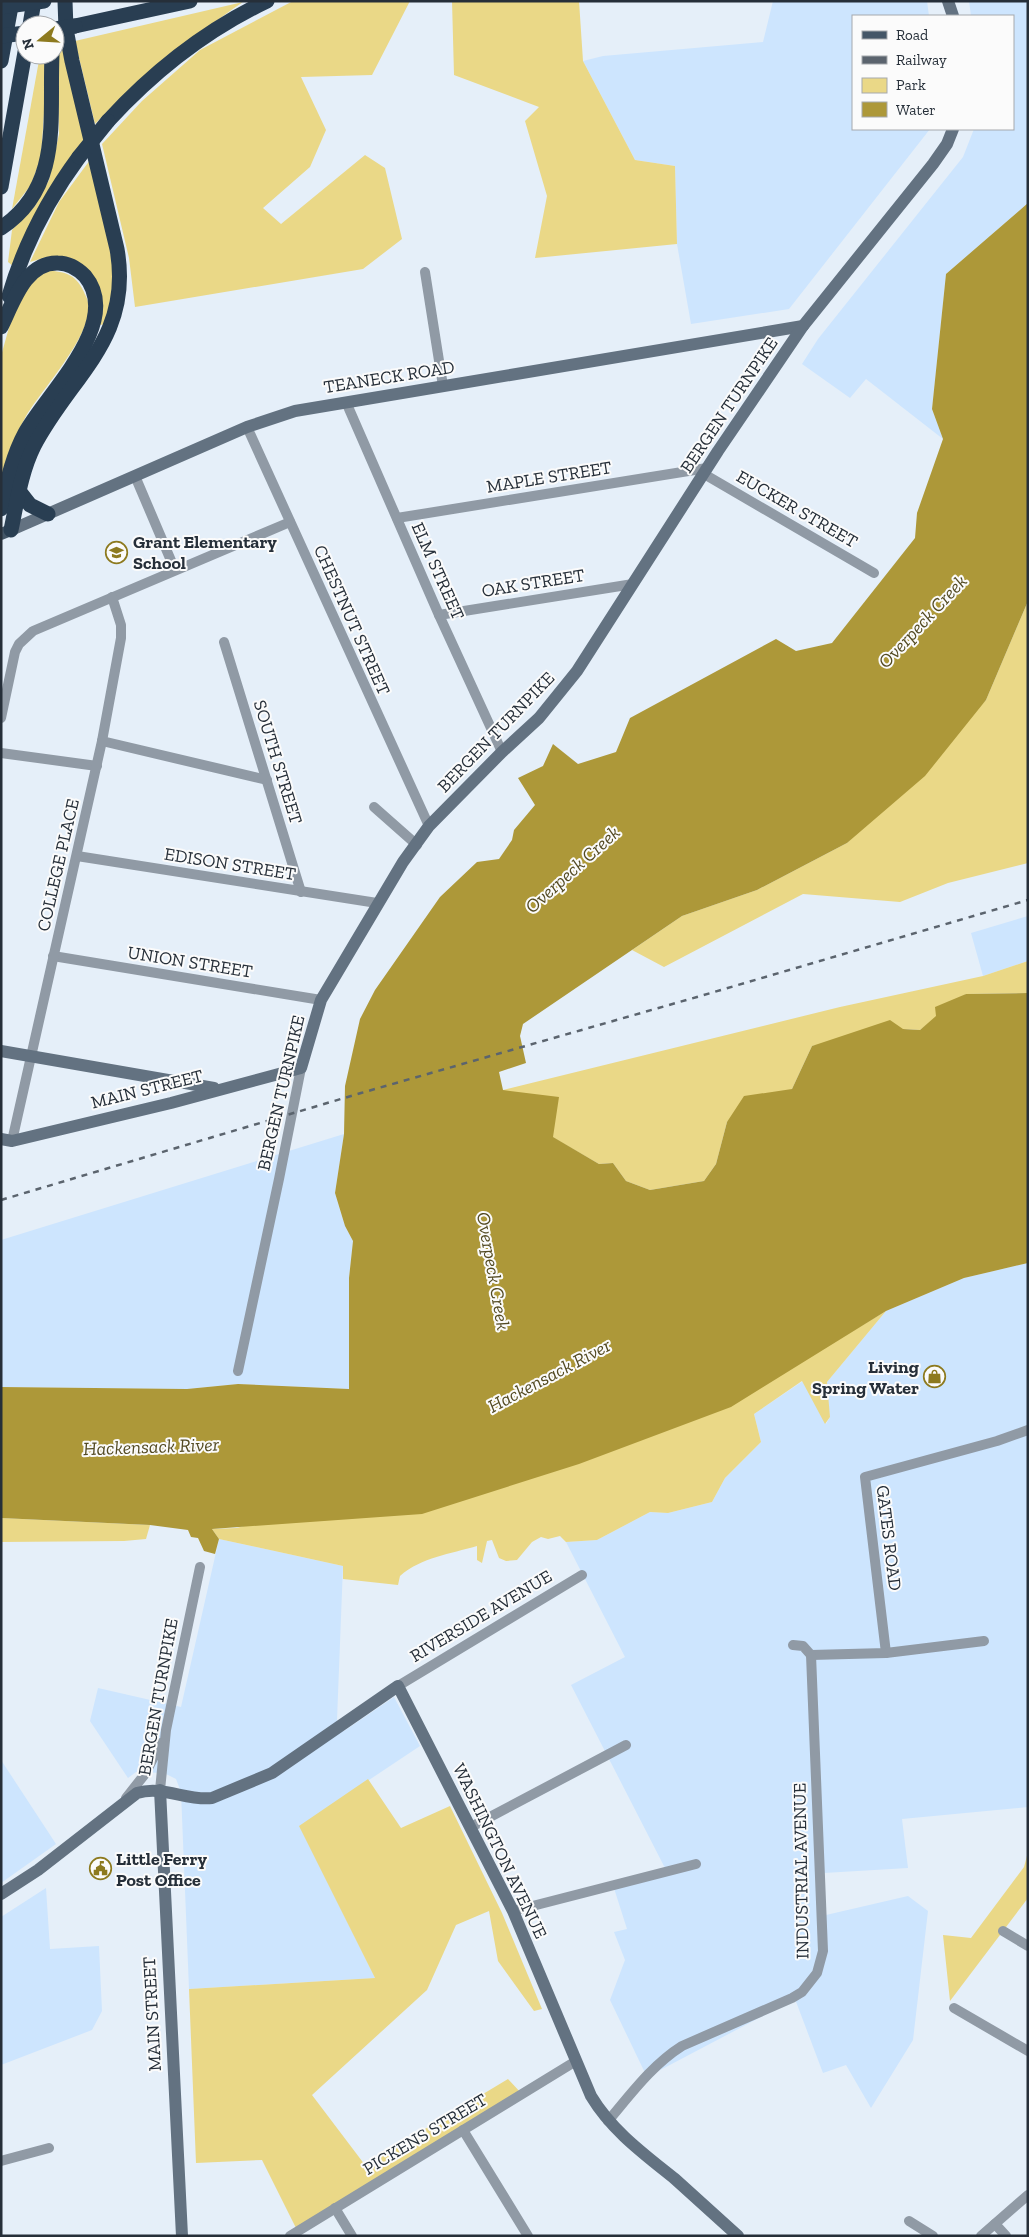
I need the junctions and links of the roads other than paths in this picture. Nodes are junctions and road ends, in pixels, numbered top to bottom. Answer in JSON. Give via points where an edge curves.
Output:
{"nodes":[{"id":1,"x":12,"y":1,"type":"edge"},
{"id":2,"x":34,"y":1,"type":"edge"},
{"id":3,"x":44,"y":1,"type":"edge"},
{"id":4,"x":58,"y":1,"type":"edge"},
{"id":5,"x":64,"y":1,"type":"edge"},
{"id":6,"x":190,"y":1,"type":"edge"},
{"id":7,"x":267,"y":1,"type":"edge"},
{"id":8,"x":948,"y":1,"type":"edge"},
{"id":9,"x":1,"y":7,"type":"edge"},
{"id":10,"x":32,"y":15,"type":"edge"},
{"id":11,"x":56,"y":15,"type":"edge"},
{"id":12,"x":952,"y":15,"type":"edge"},
{"id":13,"x":65,"y":26,"type":"edge"},
{"id":14,"x":15,"y":34,"type":"edge"},
{"id":15,"x":1,"y":36,"type":"edge"},
{"id":16,"x":1,"y":61,"type":"edge"},
{"id":17,"x":23,"y":65,"type":"edge"},
{"id":18,"x":52,"y":65,"type":"edge"},
{"id":19,"x":953,"y":130,"type":"edge"},
{"id":20,"x":1,"y":187,"type":"edge"},
{"id":21,"x":1,"y":228,"type":"edge"},
{"id":22,"x":424,"y":272,"type":"dead end"},
{"id":23,"x":803,"y":326,"type":"junction"},
{"id":24,"x":1,"y":327,"type":"edge"},
{"id":25,"x":443,"y":386,"type":"junction"},
{"id":26,"x":346,"y":402,"type":"junction"},
{"id":27,"x":247,"y":427,"type":"junction"},
{"id":28,"x":706,"y":471,"type":"junction"},
{"id":29,"x":135,"y":476,"type":"junction"},
{"id":30,"x":19,"y":491,"type":"junction"},
{"id":31,"x":1,"y":509,"type":"edge"},
{"id":32,"x":48,"y":514,"type":"junction"},
{"id":33,"x":397,"y":518,"type":"junction"},
{"id":34,"x":290,"y":522,"type":"junction"},
{"id":35,"x":6,"y":532,"type":"edge"},
{"id":36,"x":175,"y":570,"type":"junction"},
{"id":37,"x":874,"y":573,"type":"dead end"},
{"id":38,"x":632,"y":584,"type":"junction"},
{"id":39,"x":112,"y":597,"type":"junction"},
{"id":40,"x":439,"y":615,"type":"junction"},
{"id":41,"x":224,"y":642,"type":"dead end"},
{"id":42,"x":1,"y":718,"type":"edge"},
{"id":43,"x":102,"y":741,"type":"junction"},
{"id":44,"x":502,"y":752,"type":"junction"},
{"id":45,"x":1,"y":753,"type":"edge"},
{"id":46,"x":97,"y":766,"type":"junction"},
{"id":47,"x":267,"y":780,"type":"junction"},
{"id":48,"x":374,"y":807,"type":"dead end"},
{"id":49,"x":429,"y":826,"type":"junction"},
{"id":50,"x":417,"y":845,"type":"junction"},
{"id":51,"x":77,"y":856,"type":"junction"},
{"id":52,"x":301,"y":892,"type":"junction"},
{"id":53,"x":377,"y":903,"type":"junction"},
{"id":54,"x":54,"y":956,"type":"junction"},
{"id":55,"x":321,"y":1000,"type":"junction"},
{"id":56,"x":1,"y":1052,"type":"edge"},
{"id":57,"x":30,"y":1056,"type":"junction"},
{"id":58,"x":301,"y":1068,"type":"junction"},
{"id":59,"x":161,"y":1079,"type":"junction"},
{"id":60,"x":219,"y":1089,"type":"junction"},
{"id":61,"x":171,"y":1103,"type":"junction"},
{"id":62,"x":5,"y":1142,"type":"edge"},
{"id":63,"x":238,"y":1372,"type":"dead end"},
{"id":64,"x":1028,"y":1430,"type":"edge"},
{"id":65,"x":200,"y":1567,"type":"dead end"},
{"id":66,"x":582,"y":1575,"type":"dead end"},
{"id":67,"x":984,"y":1641,"type":"dead end"},
{"id":68,"x":793,"y":1644,"type":"dead end"},
{"id":69,"x":886,"y":1653,"type":"junction"},
{"id":70,"x":811,"y":1655,"type":"junction"},
{"id":71,"x":398,"y":1686,"type":"junction"},
{"id":72,"x":166,"y":1730,"type":"junction"},
{"id":73,"x":626,"y":1745,"type":"dead end"},
{"id":74,"x":160,"y":1790,"type":"junction"},
{"id":75,"x":120,"y":1805,"type":"junction"},
{"id":76,"x":471,"y":1827,"type":"junction"},
{"id":77,"x":696,"y":1864,"type":"dead end"},
{"id":78,"x":1,"y":1894,"type":"edge"},
{"id":79,"x":513,"y":1911,"type":"junction"},
{"id":80,"x":1003,"y":1931,"type":"dead end"},
{"id":81,"x":1028,"y":1946,"type":"edge"},
{"id":82,"x":954,"y":2008,"type":"dead end"},
{"id":83,"x":1028,"y":2051,"type":"edge"},
{"id":84,"x":576,"y":2061,"type":"junction"},
{"id":85,"x":608,"y":2121,"type":"junction"},
{"id":86,"x":463,"y":2130,"type":"junction"},
{"id":87,"x":49,"y":2148,"type":"dead end"},
{"id":88,"x":1,"y":2161,"type":"edge"},
{"id":89,"x":1028,"y":2196,"type":"edge"},
{"id":90,"x":335,"y":2208,"type":"junction"},
{"id":91,"x":909,"y":2221,"type":"dead end"},
{"id":92,"x":995,"y":2224,"type":"junction"},
{"id":93,"x":182,"y":2236,"type":"edge"},
{"id":94,"x":290,"y":2236,"type":"edge"},
{"id":95,"x":352,"y":2236,"type":"edge"},
{"id":96,"x":528,"y":2236,"type":"edge"},
{"id":97,"x":738,"y":2236,"type":"edge"},
{"id":98,"x":933,"y":2236,"type":"edge"},
{"id":99,"x":981,"y":2236,"type":"edge"},
{"id":100,"x":1006,"y":2236,"type":"edge"}],
"edges":[{"from":1,"to":16,"type":"highway"},
{"from":2,"to":10,"type":"highway"},
{"from":3,"to":9,"type":"highway","bridge":true},
{"from":4,"to":11,"type":"highway"},
{"from":5,"to":30,"type":"highway","via":[[72,61],[117,248],[119,287],[115,313],[106,338],[37,440],[24,469]]},
{"from":6,"to":13,"type":"highway","bridge":true},
{"from":7,"to":24,"type":"highway","bridge":true,"via":[[180,54],[108,121],[58,186],[34,230],[9,294]]},
{"from":8,"to":12,"type":"street"},
{"from":14,"to":15,"type":"highway","bridge":true},
{"from":17,"to":20,"type":"highway"},
{"from":18,"to":21,"type":"highway","via":[[50,143],[45,171],[26,206]]},
{"from":19,"to":23,"type":"street","name":"BERGEN TURNPIKE","via":[[933,164]]},
{"from":22,"to":25,"type":"street"},
{"from":23,"to":25,"type":"street","name":"TEANECK ROAD"},
{"from":23,"to":28,"type":"street","name":"BERGEN TURNPIKE"},
{"from":24,"to":31,"type":"highway","via":[[19,289],[40,267],[67,264],[82,273],[90,283],[95,308],[90,336],[25,433],[13,461]]},
{"from":25,"to":26,"type":"street","name":"TEANECK ROAD"},
{"from":26,"to":27,"type":"street","name":"TEANECK ROAD","via":[[294,411]]},
{"from":26,"to":33,"type":"street","name":"ELM STREET"},
{"from":27,"to":29,"type":"street","name":"TEANECK ROAD"},
{"from":27,"to":34,"type":"street","name":"CHESTNUT STREET"},
{"from":28,"to":33,"type":"street","name":"MAPLE STREET"},
{"from":28,"to":37,"type":"street","name":"EUCKER STREET"},
{"from":28,"to":38,"type":"street","name":"BERGEN TURNPIKE"},
{"from":29,"to":32,"type":"street","name":"TEANECK ROAD"},
{"from":29,"to":36,"type":"street"},
{"from":30,"to":32,"type":"highway","via":[[30,505]]},
{"from":30,"to":35,"type":"highway"},
{"from":32,"to":35,"type":"street","name":"TEANECK ROAD"},
{"from":33,"to":40,"type":"street","name":"ELM STREET"},
{"from":34,"to":36,"type":"street"},
{"from":34,"to":49,"type":"street","name":"CHESTNUT STREET"},
{"from":36,"to":39,"type":"street"},
{"from":38,"to":40,"type":"street","name":"OAK STREET"},
{"from":38,"to":44,"type":"street","name":"BERGEN TURNPIKE","via":[[561,693]]},
{"from":39,"to":42,"type":"street","via":[[26,636],[15,652]]},
{"from":39,"to":43,"type":"street","name":"COLLEGE PLACE","via":[[122,638]]},
{"from":40,"to":44,"type":"street","name":"ELM STREET"},
{"from":41,"to":47,"type":"street","name":"SOUTH STREET"},
{"from":43,"to":46,"type":"street","name":"COLLEGE PLACE"},
{"from":43,"to":47,"type":"street"},
{"from":44,"to":49,"type":"street","name":"BERGEN TURNPIKE"},
{"from":45,"to":46,"type":"street"},
{"from":46,"to":51,"type":"street","name":"COLLEGE PLACE"},
{"from":47,"to":52,"type":"street","name":"SOUTH STREET"},
{"from":48,"to":50,"type":"street"},
{"from":49,"to":50,"type":"street","name":"BERGEN TURNPIKE"},
{"from":50,"to":53,"type":"street","name":"BERGEN TURNPIKE","via":[[402,862]]},
{"from":51,"to":52,"type":"street","name":"EDISON STREET"},
{"from":51,"to":54,"type":"street","name":"COLLEGE PLACE"},
{"from":52,"to":53,"type":"street","name":"EDISON STREET"},
{"from":53,"to":55,"type":"street","name":"BERGEN TURNPIKE"},
{"from":54,"to":55,"type":"street","name":"UNION STREET"},
{"from":54,"to":57,"type":"street","name":"COLLEGE PLACE"},
{"from":55,"to":58,"type":"street","name":"BERGEN TURNPIKE"},
{"from":56,"to":57,"type":"street"},
{"from":57,"to":59,"type":"street"},
{"from":57,"to":62,"type":"street","name":"COLLEGE PLACE"},
{"from":58,"to":60,"type":"street","name":"MAIN STREET"},
{"from":58,"to":63,"type":"street","name":"BERGEN TURNPIKE"},
{"from":59,"to":60,"type":"street"},
{"from":59,"to":61,"type":"street","via":[[168,1087]]},
{"from":60,"to":61,"type":"street","name":"MAIN STREET"},
{"from":61,"to":62,"type":"street","name":"MAIN STREET"},
{"from":64,"to":69,"type":"street","name":"GATES ROAD","via":[[865,1477]]},
{"from":65,"to":72,"type":"street","name":"BERGEN TURNPIKE"},
{"from":66,"to":71,"type":"street","name":"RIVERSIDE AVENUE"},
{"from":67,"to":69,"type":"street"},
{"from":68,"to":70,"type":"street","via":[[803,1646]]},
{"from":69,"to":70,"type":"street"},
{"from":70,"to":85,"type":"street","name":"INDUSTRIAL AVENUE","via":[[823,1951],[817,1974],[792,1998],[670,2054]]},
{"from":71,"to":74,"type":"street","via":[[272,1773],[212,1798],[202,1799]]},
{"from":71,"to":76,"type":"street","name":"WASHINGTON AVENUE"},
{"from":72,"to":74,"type":"street","name":"BERGEN TURNPIKE"},
{"from":72,"to":75,"type":"street","via":[[145,1774]]},
{"from":73,"to":76,"type":"street"},
{"from":74,"to":75,"type":"street","name":"BERGEN TURNPIKE","via":[[137,1793]]},
{"from":74,"to":93,"type":"street","name":"MAIN STREET"},
{"from":75,"to":78,"type":"street","name":"BERGEN TURNPIKE","via":[[38,1870]]},
{"from":76,"to":79,"type":"street","name":"WASHINGTON AVENUE"},
{"from":77,"to":79,"type":"street"},
{"from":79,"to":84,"type":"street","name":"WASHINGTON AVENUE"},
{"from":80,"to":81,"type":"street"},
{"from":82,"to":83,"type":"street"},
{"from":84,"to":85,"type":"street","name":"WASHINGTON AVENUE","via":[[591,2096]]},
{"from":84,"to":86,"type":"street","name":"PICKENS STREET"},
{"from":85,"to":97,"type":"street","name":"WASHINGTON AVENUE"},
{"from":86,"to":90,"type":"street","name":"PICKENS STREET"},
{"from":86,"to":96,"type":"street"},
{"from":87,"to":88,"type":"street"},
{"from":89,"to":92,"type":"street"},
{"from":90,"to":94,"type":"street","name":"PICKENS STREET"},
{"from":90,"to":95,"type":"street"},
{"from":91,"to":98,"type":"street"},
{"from":92,"to":99,"type":"street"},
{"from":92,"to":100,"type":"street"}]}
